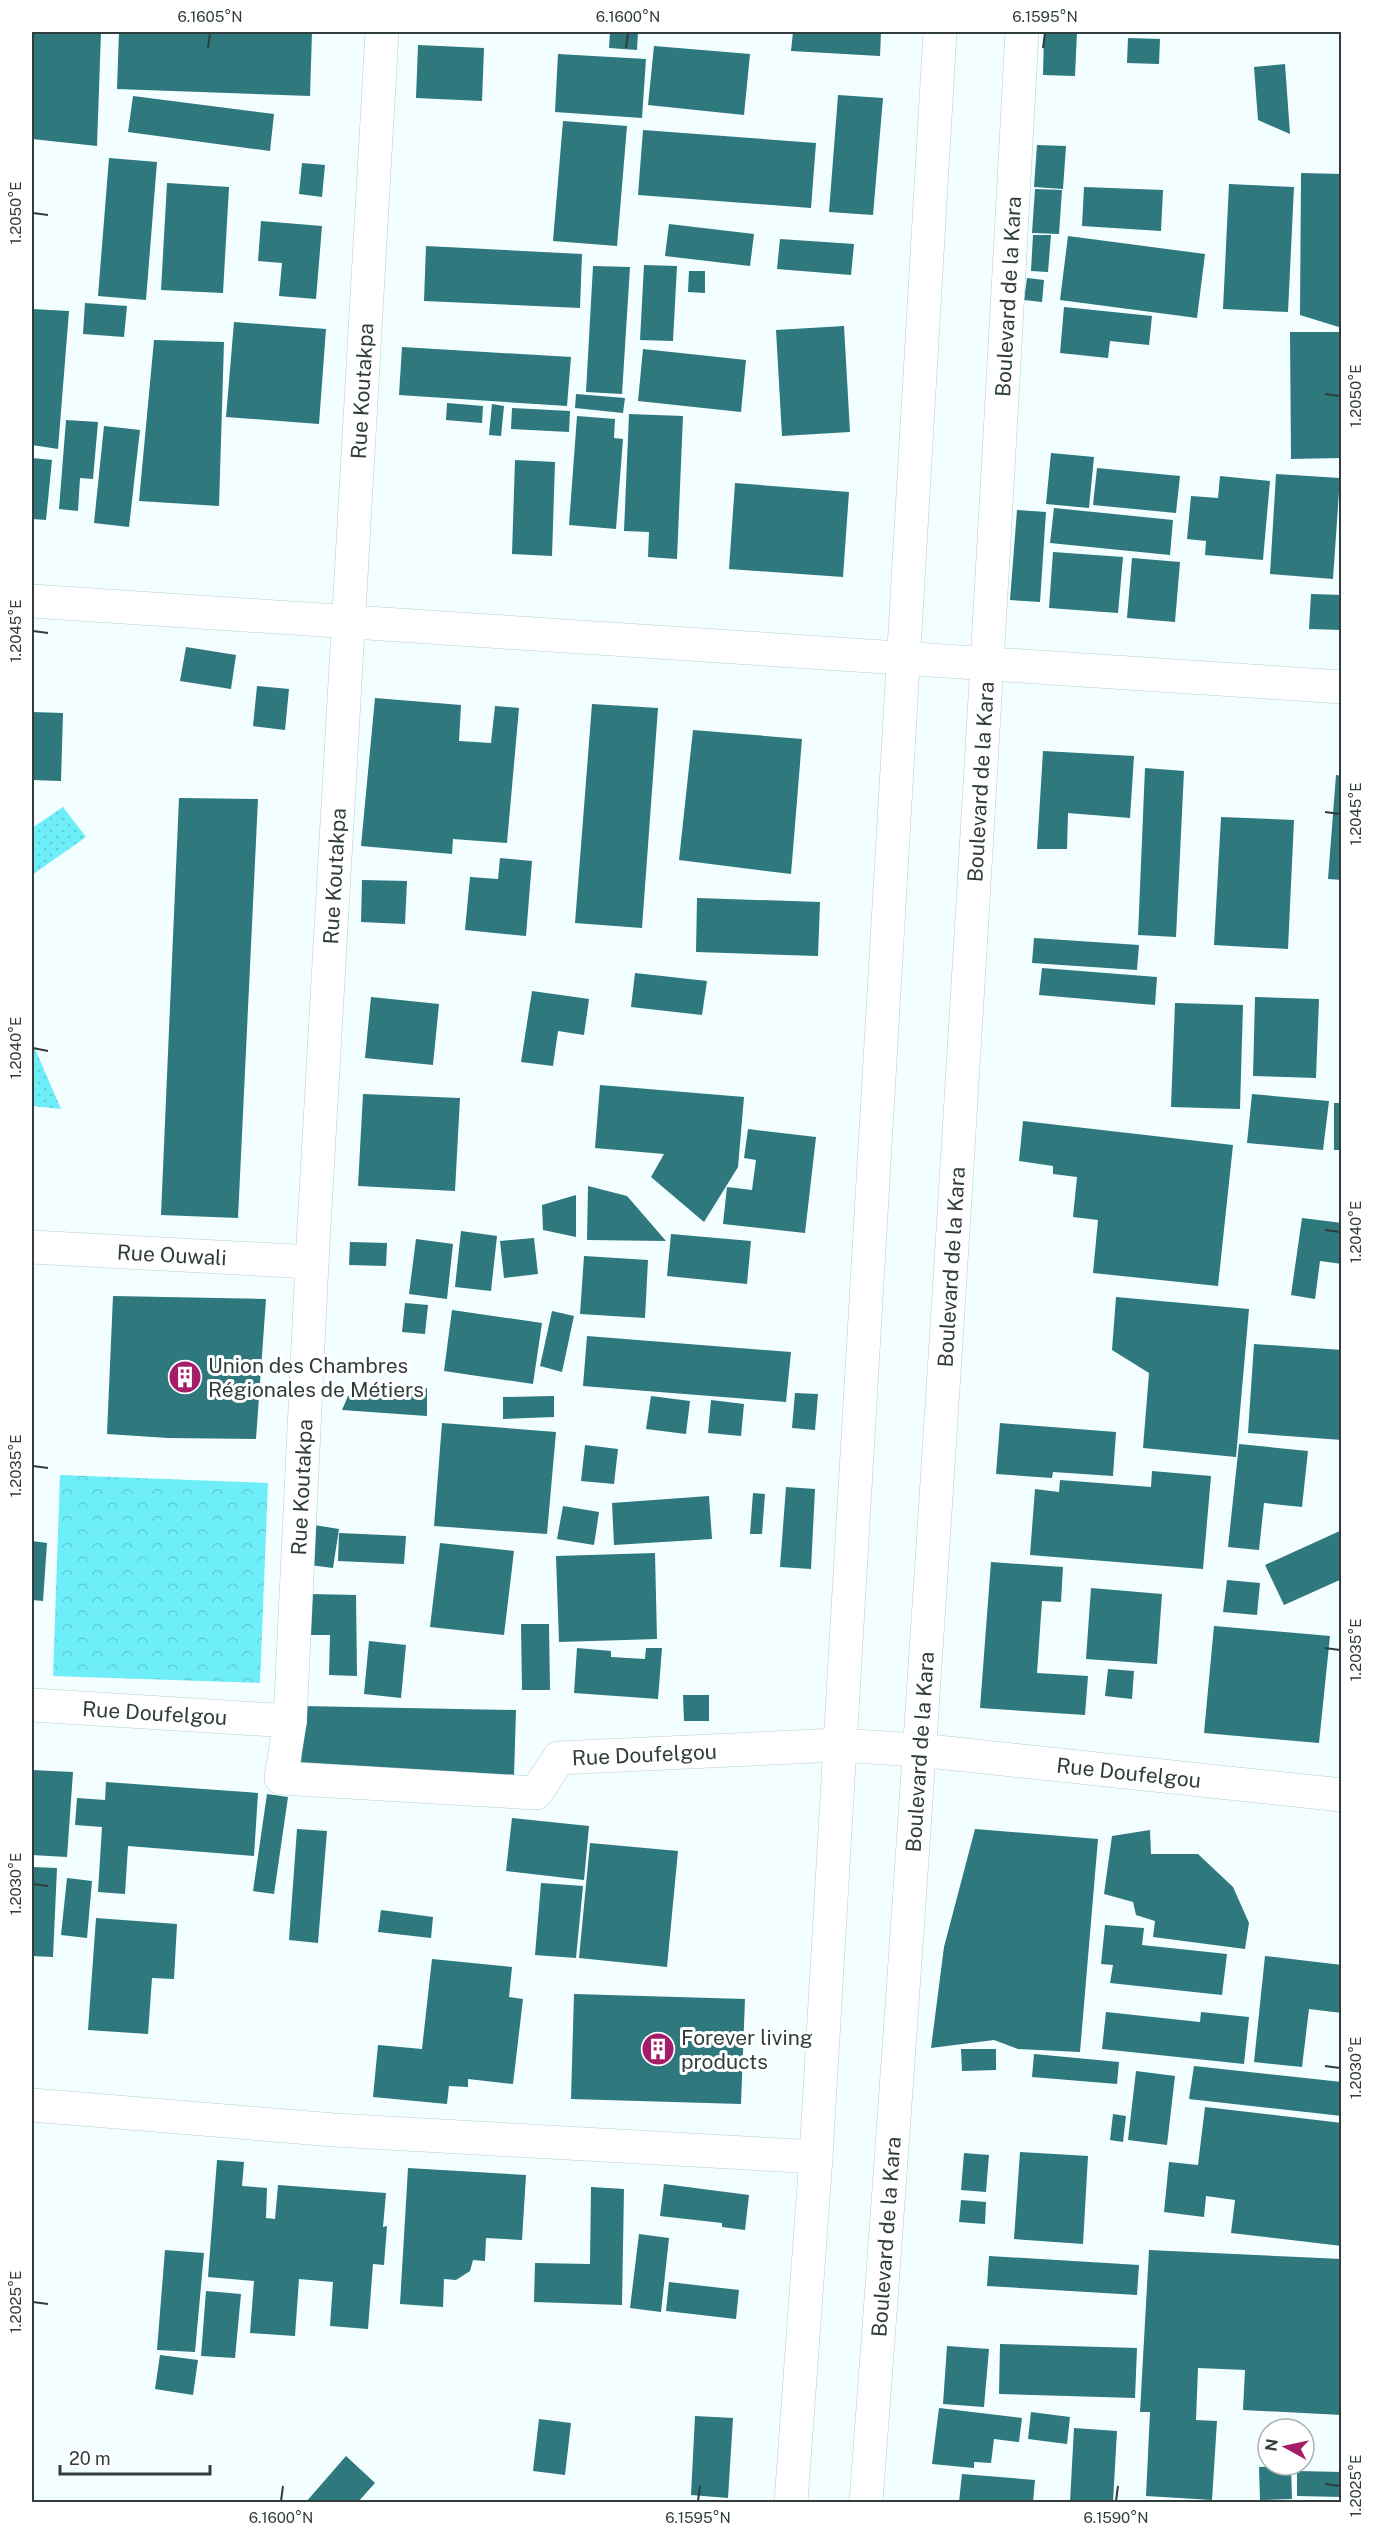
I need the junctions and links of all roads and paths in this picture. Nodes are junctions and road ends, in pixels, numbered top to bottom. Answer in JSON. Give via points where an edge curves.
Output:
{"nodes":[{"id":1,"x":382,"y":32,"type":"edge"},
{"id":2,"x":940,"y":32,"type":"edge"},
{"id":3,"x":1022,"y":32,"type":"edge"},
{"id":4,"x":32,"y":602,"type":"edge"},
{"id":5,"x":350,"y":621,"type":"junction"},
{"id":6,"x":905,"y":659,"type":"junction"},
{"id":7,"x":988,"y":664,"type":"junction"},
{"id":8,"x":1341,"y":687,"type":"edge"},
{"id":9,"x":32,"y":1247,"type":"edge"},
{"id":10,"x":312,"y":1262,"type":"junction"},
{"id":11,"x":32,"y":1705,"type":"edge"},
{"id":12,"x":290,"y":1721,"type":"junction"},
{"id":13,"x":838,"y":1745,"type":"junction"},
{"id":14,"x":919,"y":1750,"type":"junction"},
{"id":15,"x":1341,"y":1795,"type":"edge"},
{"id":16,"x":32,"y":2105,"type":"edge"},
{"id":17,"x":816,"y":2157,"type":"junction"},
{"id":18,"x":791,"y":2502,"type":"edge"},
{"id":19,"x":866,"y":2502,"type":"edge"}],
"edges":[{"from":1,"to":5,"type":"street","name":"Rue Koutakpa"},
{"from":2,"to":6,"type":"street"},
{"from":3,"to":7,"type":"street","name":"Boulevard de la Kara"},
{"from":4,"to":5,"type":"street"},
{"from":5,"to":6,"type":"street"},
{"from":5,"to":10,"type":"street","name":"Rue Koutakpa"},
{"from":6,"to":7,"type":"street"},
{"from":6,"to":13,"type":"street"},
{"from":7,"to":8,"type":"street"},
{"from":7,"to":14,"type":"street","name":"Boulevard de la Kara"},
{"from":9,"to":10,"type":"street","name":"Rue Ouwali"},
{"from":10,"to":12,"type":"street","name":"Rue Koutakpa"},
{"from":11,"to":12,"type":"street","name":"Rue Doufelgou"},
{"from":12,"to":13,"type":"street","name":"Rue Doufelgou","via":[[281,1778],[536,1793],[559,1758]]},
{"from":13,"to":14,"type":"street","name":"Rue Doufelgou"},
{"from":13,"to":17,"type":"street"},
{"from":14,"to":15,"type":"street","name":"Rue Doufelgou"},
{"from":14,"to":19,"type":"street","name":"Boulevard de la Kara","via":[[911,1908]]},
{"from":16,"to":17,"type":"street","via":[[334,2130]]},
{"from":17,"to":18,"type":"street"}]}
